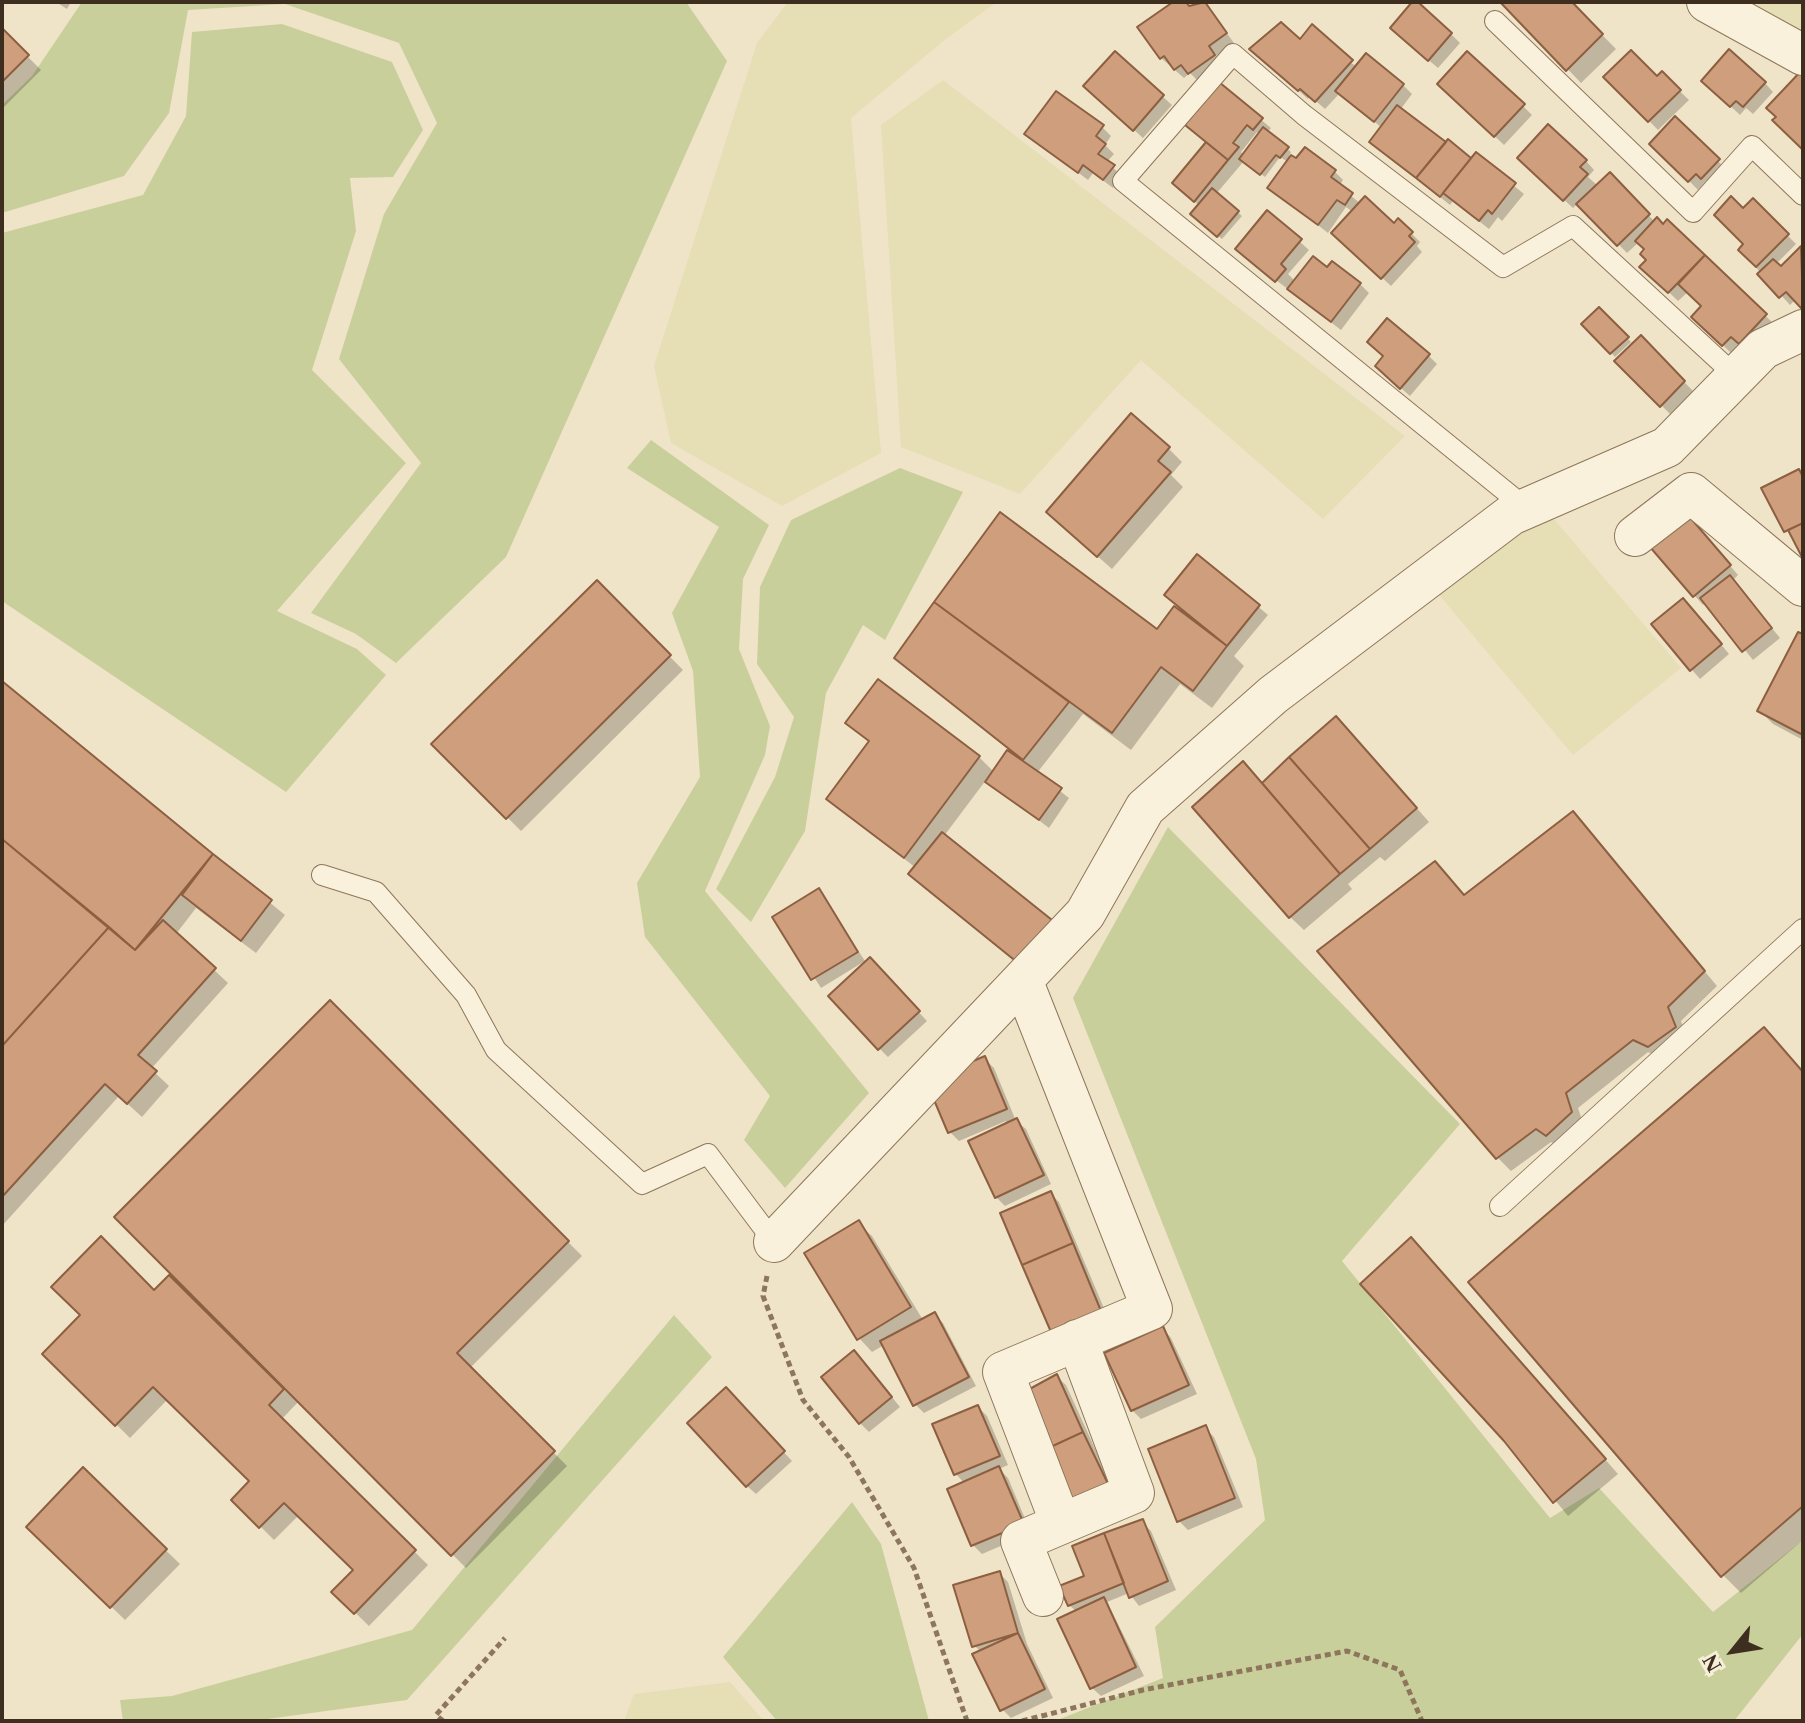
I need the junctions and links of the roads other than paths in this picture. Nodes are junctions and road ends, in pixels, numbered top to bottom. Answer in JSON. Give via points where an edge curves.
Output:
{"nodes":[{"id":1,"x":1707,"y":2,"type":"edge"},
{"id":2,"x":1495,"y":21,"type":"dead end"},
{"id":3,"x":1803,"y":55,"type":"edge"},
{"id":4,"x":1803,"y":195,"type":"edge"},
{"id":5,"x":1803,"y":330,"type":"edge"},
{"id":6,"x":1738,"y":378,"type":"junction"},
{"id":7,"x":1526,"y":508,"type":"junction"},
{"id":8,"x":1635,"y":536,"type":"dead end"},
{"id":9,"x":1803,"y":586,"type":"edge"},
{"id":10,"x":322,"y":875,"type":"dead end"},
{"id":11,"x":1803,"y":929,"type":"edge"},
{"id":12,"x":1023,"y":982,"type":"junction"},
{"id":13,"x":1500,"y":1206,"type":"dead end"},
{"id":14,"x":774,"y":1242,"type":"joint"},
{"id":15,"x":1077,"y":1340,"type":"junction"},
{"id":16,"x":1061,"y":1524,"type":"junction"},
{"id":17,"x":1043,"y":1596,"type":"dead end"}],
"edges":[{"from":1,"to":3,"type":"street"},
{"from":2,"to":4,"type":"lane","via":[[1693,212],[1752,146]]},
{"from":5,"to":6,"type":"street","via":[[1763,349]]},
{"from":6,"to":7,"type":"street","via":[[1667,447]]},
{"from":6,"to":7,"type":"lane","via":[[1573,226],[1503,267],[1233,54],[1123,181]]},
{"from":7,"to":12,"type":"street","via":[[1273,695],[1145,808],[1085,914]]},
{"from":8,"to":9,"type":"street","via":[[1691,493]]},
{"from":10,"to":14,"type":"lane","via":[[376,892],[466,995],[496,1050],[642,1184],[708,1154]]},
{"from":11,"to":13,"type":"lane"},
{"from":12,"to":14,"type":"street"},
{"from":12,"to":15,"type":"street","via":[[1152,1309]]},
{"from":15,"to":16,"type":"street","via":[[1134,1493]]},
{"from":15,"to":16,"type":"street","via":[[1003,1372]]},
{"from":16,"to":17,"type":"street","via":[[1021,1541]]}]}
